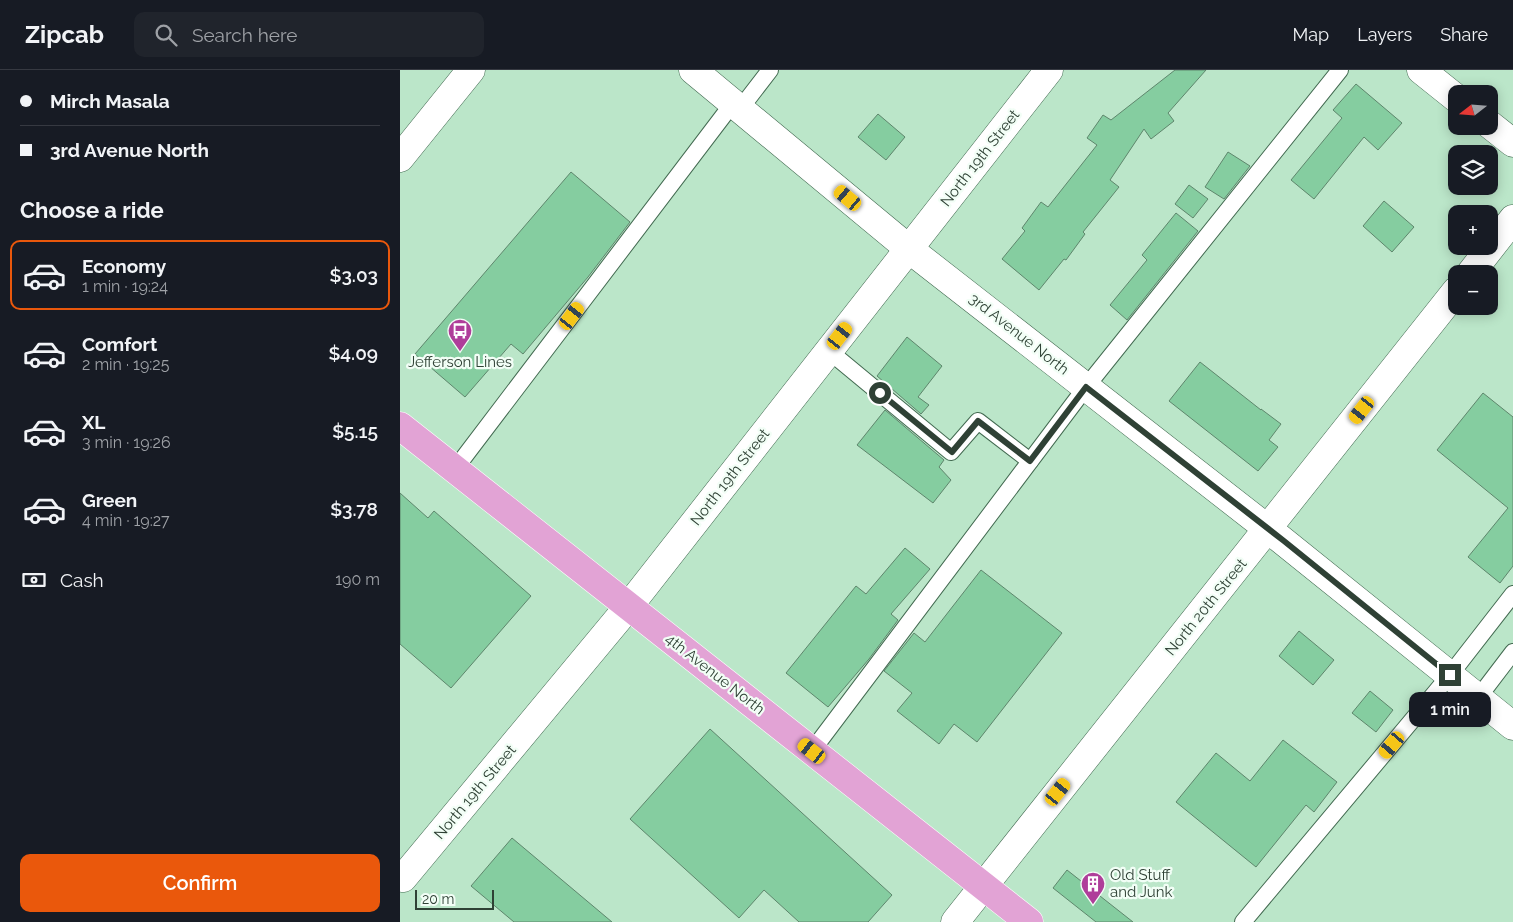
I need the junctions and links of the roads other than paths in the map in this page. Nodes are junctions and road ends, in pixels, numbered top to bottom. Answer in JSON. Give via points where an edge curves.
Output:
{"nodes":[{"id":1,"x":471,"y":70,"type":"edge"},
{"id":2,"x":693,"y":70,"type":"edge"},
{"id":3,"x":770,"y":70,"type":"edge"},
{"id":4,"x":1049,"y":70,"type":"edge"},
{"id":5,"x":1340,"y":70,"type":"edge"},
{"id":6,"x":1421,"y":70,"type":"edge"},
{"id":7,"x":1448,"y":92,"type":"edge"},
{"id":8,"x":737,"y":106,"type":"junction"},
{"id":9,"x":1498,"y":131,"type":"edge"},
{"id":10,"x":1513,"y":143,"type":"edge"},
{"id":11,"x":400,"y":158,"type":"edge"},
{"id":12,"x":1513,"y":219,"type":"edge"},
{"id":13,"x":909,"y":249,"type":"junction"},
{"id":14,"x":1477,"y":265,"type":"edge"},
{"id":15,"x":1448,"y":301,"type":"edge"},
{"id":16,"x":829,"y":351,"type":"junction"},
{"id":17,"x":1086,"y":387,"type":"junction"},
{"id":18,"x":400,"y":426,"type":"edge"},
{"id":19,"x":1030,"y":461,"type":"junction"},
{"id":20,"x":455,"y":470,"type":"junction"},
{"id":21,"x":1268,"y":529,"type":"junction"},
{"id":22,"x":1513,"y":594,"type":"edge"},
{"id":23,"x":629,"y":606,"type":"junction"},
{"id":24,"x":1513,"y":652,"type":"edge"},
{"id":25,"x":1450,"y":675,"type":"junction"},
{"id":26,"x":1478,"y":698,"type":"junction"},
{"id":27,"x":1513,"y":726,"type":"edge"},
{"id":28,"x":812,"y":751,"type":"junction"},
{"id":29,"x":403,"y":878,"type":"dead end"},
{"id":30,"x":983,"y":886,"type":"junction"},
{"id":31,"x":955,"y":922,"type":"edge"},
{"id":32,"x":1029,"y":922,"type":"edge"},
{"id":33,"x":1243,"y":922,"type":"edge"}],
"edges":[{"from":1,"to":11,"type":"street"},
{"from":2,"to":8,"type":"street","name":"3rd Avenue North"},
{"from":3,"to":8,"type":"lane"},
{"from":4,"to":13,"type":"street","name":"North 19th Street"},
{"from":5,"to":17,"type":"lane"},
{"from":6,"to":7,"type":"street"},
{"from":8,"to":13,"type":"street","name":"3rd Avenue North"},
{"from":8,"to":20,"type":"lane"},
{"from":9,"to":10,"type":"street"},
{"from":12,"to":14,"type":"street"},
{"from":13,"to":16,"type":"street","name":"North 19th Street"},
{"from":13,"to":17,"type":"street","name":"3rd Avenue North"},
{"from":15,"to":21,"type":"street","name":"North 20th Street"},
{"from":16,"to":19,"type":"lane","via":[[952,452],[978,421]]},
{"from":16,"to":23,"type":"street","name":"North 19th Street"},
{"from":17,"to":19,"type":"lane"},
{"from":17,"to":21,"type":"street","name":"3rd Avenue North"},
{"from":18,"to":20,"type":"main road","name":"4th Avenue North"},
{"from":19,"to":28,"type":"lane"},
{"from":20,"to":23,"type":"main road","name":"4th Avenue North"},
{"from":21,"to":25,"type":"street","name":"3rd Avenue North"},
{"from":21,"to":30,"type":"street","name":"North 20th Street"},
{"from":22,"to":25,"type":"lane"},
{"from":23,"to":28,"type":"main road","name":"4th Avenue North"},
{"from":23,"to":29,"type":"street","name":"North 19th Street"},
{"from":24,"to":26,"type":"lane"},
{"from":25,"to":26,"type":"street","name":"3rd Avenue North"},
{"from":25,"to":33,"type":"lane"},
{"from":26,"to":27,"type":"street","name":"3rd Avenue North"},
{"from":28,"to":30,"type":"main road","name":"4th Avenue North"},
{"from":30,"to":31,"type":"street","name":"North 20th Street"},
{"from":30,"to":32,"type":"main road","name":"4th Avenue North"}]}
